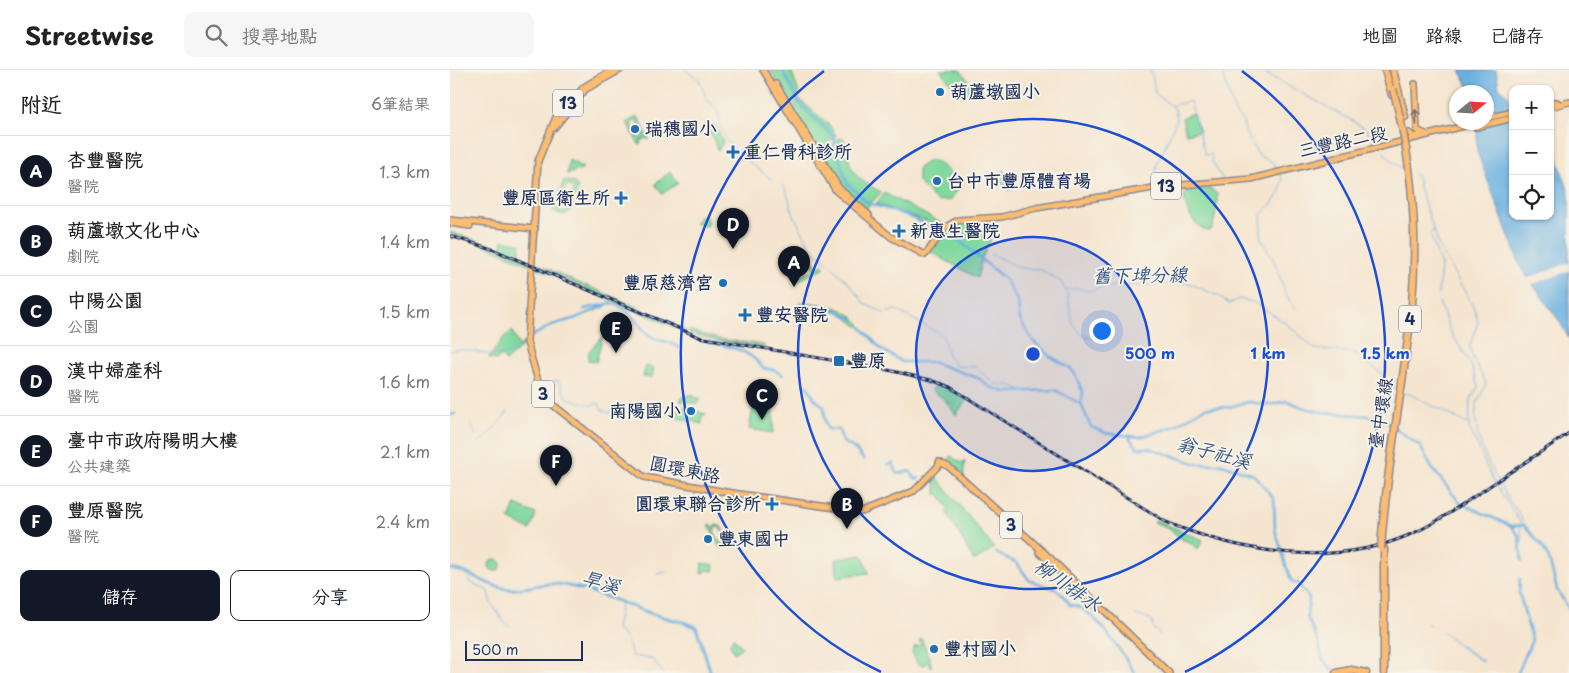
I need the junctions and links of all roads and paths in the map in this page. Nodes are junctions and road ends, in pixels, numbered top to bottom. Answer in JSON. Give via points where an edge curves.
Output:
{"nodes":[{"id":1,"x":612,"y":70,"type":"edge"},
{"id":2,"x":620,"y":70,"type":"edge"},
{"id":3,"x":763,"y":70,"type":"edge"},
{"id":4,"x":767,"y":70,"type":"edge"},
{"id":5,"x":1389,"y":70,"type":"edge"},
{"id":6,"x":1415,"y":84,"type":"dead end"},
{"id":7,"x":788,"y":107,"type":"junction"},
{"id":8,"x":1397,"y":114,"type":"junction"},
{"id":9,"x":1509,"y":115,"type":"edge"},
{"id":10,"x":1509,"y":115,"type":"edge"},
{"id":11,"x":1405,"y":117,"type":"dead end"},
{"id":12,"x":1494,"y":118,"type":"edge"},
{"id":13,"x":1399,"y":122,"type":"dead end"},
{"id":14,"x":1449,"y":127,"type":"edge"},
{"id":15,"x":1452,"y":130,"type":"edge"},
{"id":16,"x":1409,"y":133,"type":"dead end"},
{"id":17,"x":1422,"y":133,"type":"junction"},
{"id":18,"x":1409,"y":142,"type":"junction"},
{"id":19,"x":450,"y":221,"type":"edge"},
{"id":20,"x":534,"y":229,"type":"junction"},
{"id":21,"x":1082,"y":591,"type":"junction"},
{"id":22,"x":1164,"y":673,"type":"edge"},
{"id":23,"x":1169,"y":673,"type":"edge"},
{"id":24,"x":1336,"y":673,"type":"edge"},
{"id":25,"x":1366,"y":673,"type":"edge"},
{"id":26,"x":1383,"y":673,"type":"edge"}],
"edges":[{"from":1,"to":20,"type":"main road","number":"13","via":[[584,87],[554,120],[538,161]]},
{"from":2,"to":20,"type":"main road","number":"13","via":[[586,89],[554,127],[541,162]]},
{"from":3,"to":7,"type":"main road","number":"13"},
{"from":4,"to":7,"type":"main road","number":"13"},
{"from":5,"to":8,"type":"highway"},
{"from":5,"to":11,"type":"highway","via":[[1398,86]]},
{"from":5,"to":26,"type":"highway","name":"臺中環線","number":"4","bridge":true,"via":[[1409,170],[1414,263],[1409,328],[1385,496],[1380,578]]},
{"from":5,"to":26,"type":"highway","name":"臺中環線","number":"4","bridge":true,"via":[[1404,118],[1413,169],[1417,264],[1411,343],[1386,513]]},
{"from":17,"to":6,"type":"main road","one_way":true,"via":[[1417,128]]},
{"from":7,"to":18,"type":"main road","name":"三豐路二段","number":"13","via":[[839,188],[886,230],[926,254],[946,227],[958,220],[1002,217],[1160,186],[1251,179]]},
{"from":8,"to":13,"type":"highway"},
{"from":8,"to":18,"type":"highway"},
{"from":9,"to":18,"type":"main road","number":"13"},
{"from":10,"to":12,"type":"main road","number":"13"},
{"from":14,"to":17,"type":"main road"},
{"from":15,"to":18,"type":"main road","number":"13"},
{"from":16,"to":17,"type":"main road","via":[[1414,137]]},
{"from":19,"to":20,"type":"main road"},
{"from":20,"to":21,"type":"main road","name":"圓環東路","number":"3","via":[[528,341],[542,389],[554,404],[641,473],[680,483],[857,510],[872,508],[911,490],[939,463],[949,467],[1016,526]]},
{"from":21,"to":22,"type":"main road","number":"3"},
{"from":21,"to":23,"type":"main road","number":"3"},
{"from":24,"to":25,"type":"highway","via":[[1351,670]]}]}
